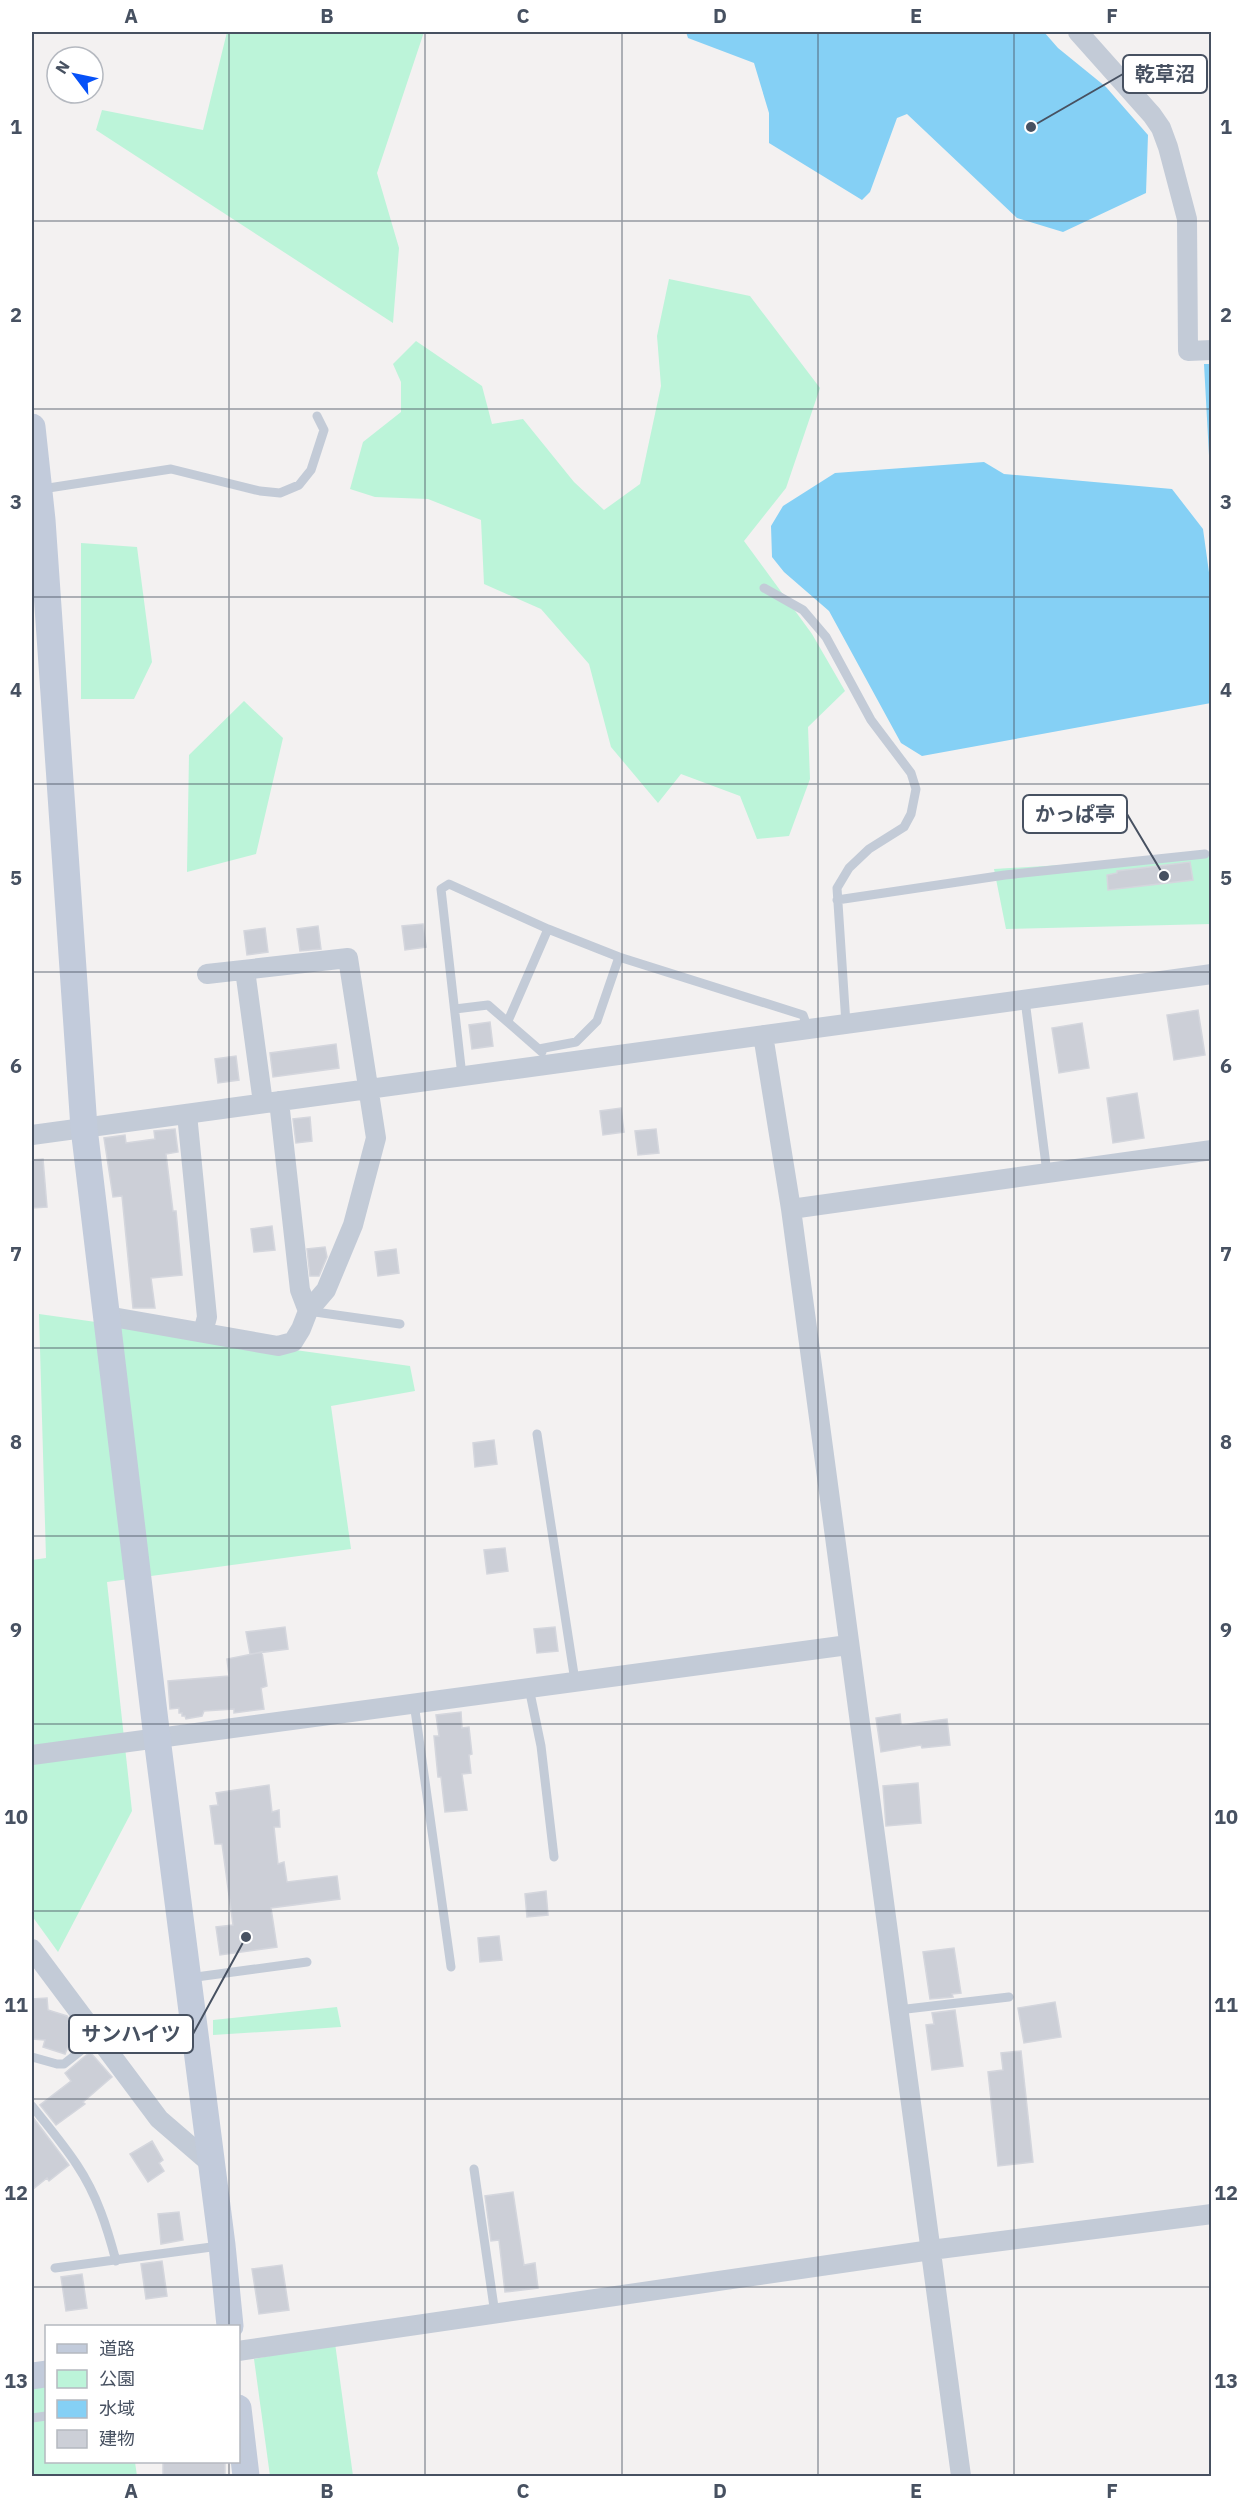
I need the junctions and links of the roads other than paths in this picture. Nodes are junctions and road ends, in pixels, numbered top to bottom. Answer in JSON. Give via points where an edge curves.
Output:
{"nodes":[{"id":1,"x":1078,"y":32,"type":"edge"},
{"id":2,"x":1212,"y":350,"type":"edge"},
{"id":3,"x":317,"y":416,"type":"dead end"},
{"id":4,"x":32,"y":427,"type":"edge"},
{"id":5,"x":39,"y":489,"type":"junction"},
{"id":6,"x":764,"y":588,"type":"dead end"},
{"id":7,"x":1205,"y":854,"type":"dead end"},
{"id":8,"x":837,"y":900,"type":"junction"},
{"id":9,"x":548,"y":929,"type":"junction"},
{"id":10,"x":619,"y":957,"type":"junction"},
{"id":11,"x":245,"y":970,"type":"junction"},
{"id":12,"x":207,"y":974,"type":"dead end"},
{"id":13,"x":1212,"y":974,"type":"edge"},
{"id":14,"x":1025,"y":1000,"type":"junction"},
{"id":15,"x":454,"y":1009,"type":"junction"},
{"id":16,"x":508,"y":1021,"type":"junction"},
{"id":17,"x":846,"y":1024,"type":"junction"},
{"id":18,"x":808,"y":1029,"type":"junction"},
{"id":19,"x":763,"y":1035,"type":"junction"},
{"id":20,"x":539,"y":1049,"type":"junction"},
{"id":21,"x":555,"y":1063,"type":"junction"},
{"id":22,"x":462,"y":1076,"type":"junction"},
{"id":23,"x":369,"y":1089,"type":"junction"},
{"id":24,"x":271,"y":1102,"type":"junction"},
{"id":25,"x":188,"y":1114,"type":"junction"},
{"id":26,"x":84,"y":1128,"type":"junction"},
{"id":27,"x":32,"y":1135,"type":"edge"},
{"id":28,"x":1212,"y":1150,"type":"edge"},
{"id":29,"x":1047,"y":1173,"type":"junction"},
{"id":30,"x":790,"y":1209,"type":"junction"},
{"id":31,"x":308,"y":1311,"type":"junction"},
{"id":32,"x":107,"y":1316,"type":"junction"},
{"id":33,"x":400,"y":1324,"type":"dead end"},
{"id":34,"x":203,"y":1332,"type":"junction"},
{"id":35,"x":537,"y":1434,"type":"dead end"},
{"id":36,"x":848,"y":1645,"type":"junction"},
{"id":37,"x":575,"y":1681,"type":"junction"},
{"id":38,"x":529,"y":1688,"type":"junction"},
{"id":39,"x":414,"y":1703,"type":"junction"},
{"id":40,"x":157,"y":1738,"type":"junction"},
{"id":41,"x":32,"y":1755,"type":"edge"},
{"id":42,"x":554,"y":1857,"type":"dead end"},
{"id":43,"x":32,"y":1949,"type":"edge"},
{"id":44,"x":307,"y":1962,"type":"dead end"},
{"id":45,"x":451,"y":1967,"type":"dead end"},
{"id":46,"x":187,"y":1978,"type":"junction"},
{"id":47,"x":1009,"y":1997,"type":"dead end"},
{"id":48,"x":898,"y":2010,"type":"junction"},
{"id":49,"x":98,"y":2037,"type":"junction"},
{"id":50,"x":32,"y":2057,"type":"edge"},
{"id":51,"x":32,"y":2106,"type":"edge"},
{"id":52,"x":210,"y":2163,"type":"junction"},
{"id":53,"x":474,"y":2169,"type":"dead end"},
{"id":54,"x":1212,"y":2214,"type":"edge"},
{"id":55,"x":222,"y":2245,"type":"junction"},
{"id":56,"x":931,"y":2250,"type":"junction"},
{"id":57,"x":116,"y":2261,"type":"junction"},
{"id":58,"x":55,"y":2268,"type":"dead end"},
{"id":59,"x":495,"y":2314,"type":"junction"},
{"id":60,"x":230,"y":2325,"type":"edge"},
{"id":61,"x":240,"y":2351,"type":"edge"},
{"id":62,"x":240,"y":2425,"type":"edge"},
{"id":63,"x":246,"y":2476,"type":"edge"},
{"id":64,"x":961,"y":2476,"type":"edge"}],
"edges":[{"from":1,"to":2,"type":"street","via":[[1161,128],[1187,219],[1188,351]]},
{"from":3,"to":5,"type":"lane","via":[[324,430],[311,470],[299,485],[280,493],[171,469]]},
{"from":4,"to":5,"type":"street"},
{"from":5,"to":26,"type":"street"},
{"from":6,"to":8,"type":"lane","via":[[803,610],[826,637],[871,720],[911,773],[916,789],[904,827],[869,849],[849,868],[837,888]]},
{"from":7,"to":8,"type":"lane","via":[[1005,875]]},
{"from":8,"to":17,"type":"lane"},
{"from":9,"to":10,"type":"lane"},
{"from":9,"to":15,"type":"lane","via":[[449,884],[441,889]]},
{"from":9,"to":16,"type":"lane"},
{"from":10,"to":18,"type":"lane","via":[[802,1015]]},
{"from":10,"to":20,"type":"lane","via":[[597,1021],[576,1041]]},
{"from":11,"to":12,"type":"street"},
{"from":11,"to":23,"type":"street","via":[[348,958]]},
{"from":11,"to":24,"type":"street"},
{"from":13,"to":14,"type":"street"},
{"from":14,"to":17,"type":"street"},
{"from":14,"to":29,"type":"lane"},
{"from":15,"to":16,"type":"lane","via":[[488,1005]]},
{"from":15,"to":22,"type":"lane"},
{"from":16,"to":20,"type":"lane"},
{"from":17,"to":18,"type":"street"},
{"from":18,"to":19,"type":"street"},
{"from":19,"to":21,"type":"street"},
{"from":19,"to":30,"type":"street"},
{"from":20,"to":21,"type":"lane"},
{"from":21,"to":22,"type":"street"},
{"from":22,"to":23,"type":"street"},
{"from":23,"to":24,"type":"street"},
{"from":23,"to":31,"type":"street","via":[[376,1138],[353,1225],[326,1290]]},
{"from":24,"to":25,"type":"street"},
{"from":24,"to":31,"type":"street","via":[[300,1290]]},
{"from":25,"to":26,"type":"street"},
{"from":25,"to":34,"type":"street","via":[[207,1317]]},
{"from":26,"to":27,"type":"street"},
{"from":26,"to":32,"type":"street"},
{"from":28,"to":29,"type":"street"},
{"from":29,"to":30,"type":"street"},
{"from":30,"to":36,"type":"street"},
{"from":31,"to":33,"type":"lane"},
{"from":31,"to":34,"type":"street","via":[[293,1342],[278,1346]]},
{"from":32,"to":34,"type":"street"},
{"from":32,"to":40,"type":"street"},
{"from":35,"to":37,"type":"lane"},
{"from":36,"to":37,"type":"street"},
{"from":36,"to":48,"type":"street"},
{"from":37,"to":38,"type":"street"},
{"from":38,"to":39,"type":"street"},
{"from":38,"to":42,"type":"lane","via":[[541,1746]]},
{"from":39,"to":40,"type":"street"},
{"from":39,"to":45,"type":"lane"},
{"from":40,"to":41,"type":"street"},
{"from":40,"to":46,"type":"street"},
{"from":43,"to":49,"type":"street"},
{"from":44,"to":46,"type":"lane"},
{"from":46,"to":52,"type":"street"},
{"from":47,"to":48,"type":"lane"},
{"from":48,"to":56,"type":"street"},
{"from":49,"to":50,"type":"lane","via":[[64,2064]]},
{"from":49,"to":52,"type":"street","via":[[159,2119]]},
{"from":51,"to":57,"type":"lane","via":[[93,2193]]},
{"from":52,"to":55,"type":"street"},
{"from":53,"to":59,"type":"lane"},
{"from":54,"to":56,"type":"street"},
{"from":55,"to":57,"type":"lane"},
{"from":55,"to":60,"type":"street"},
{"from":56,"to":59,"type":"street"},
{"from":56,"to":64,"type":"street"},
{"from":57,"to":58,"type":"lane"},
{"from":59,"to":61,"type":"street"},
{"from":62,"to":63,"type":"street"}]}
